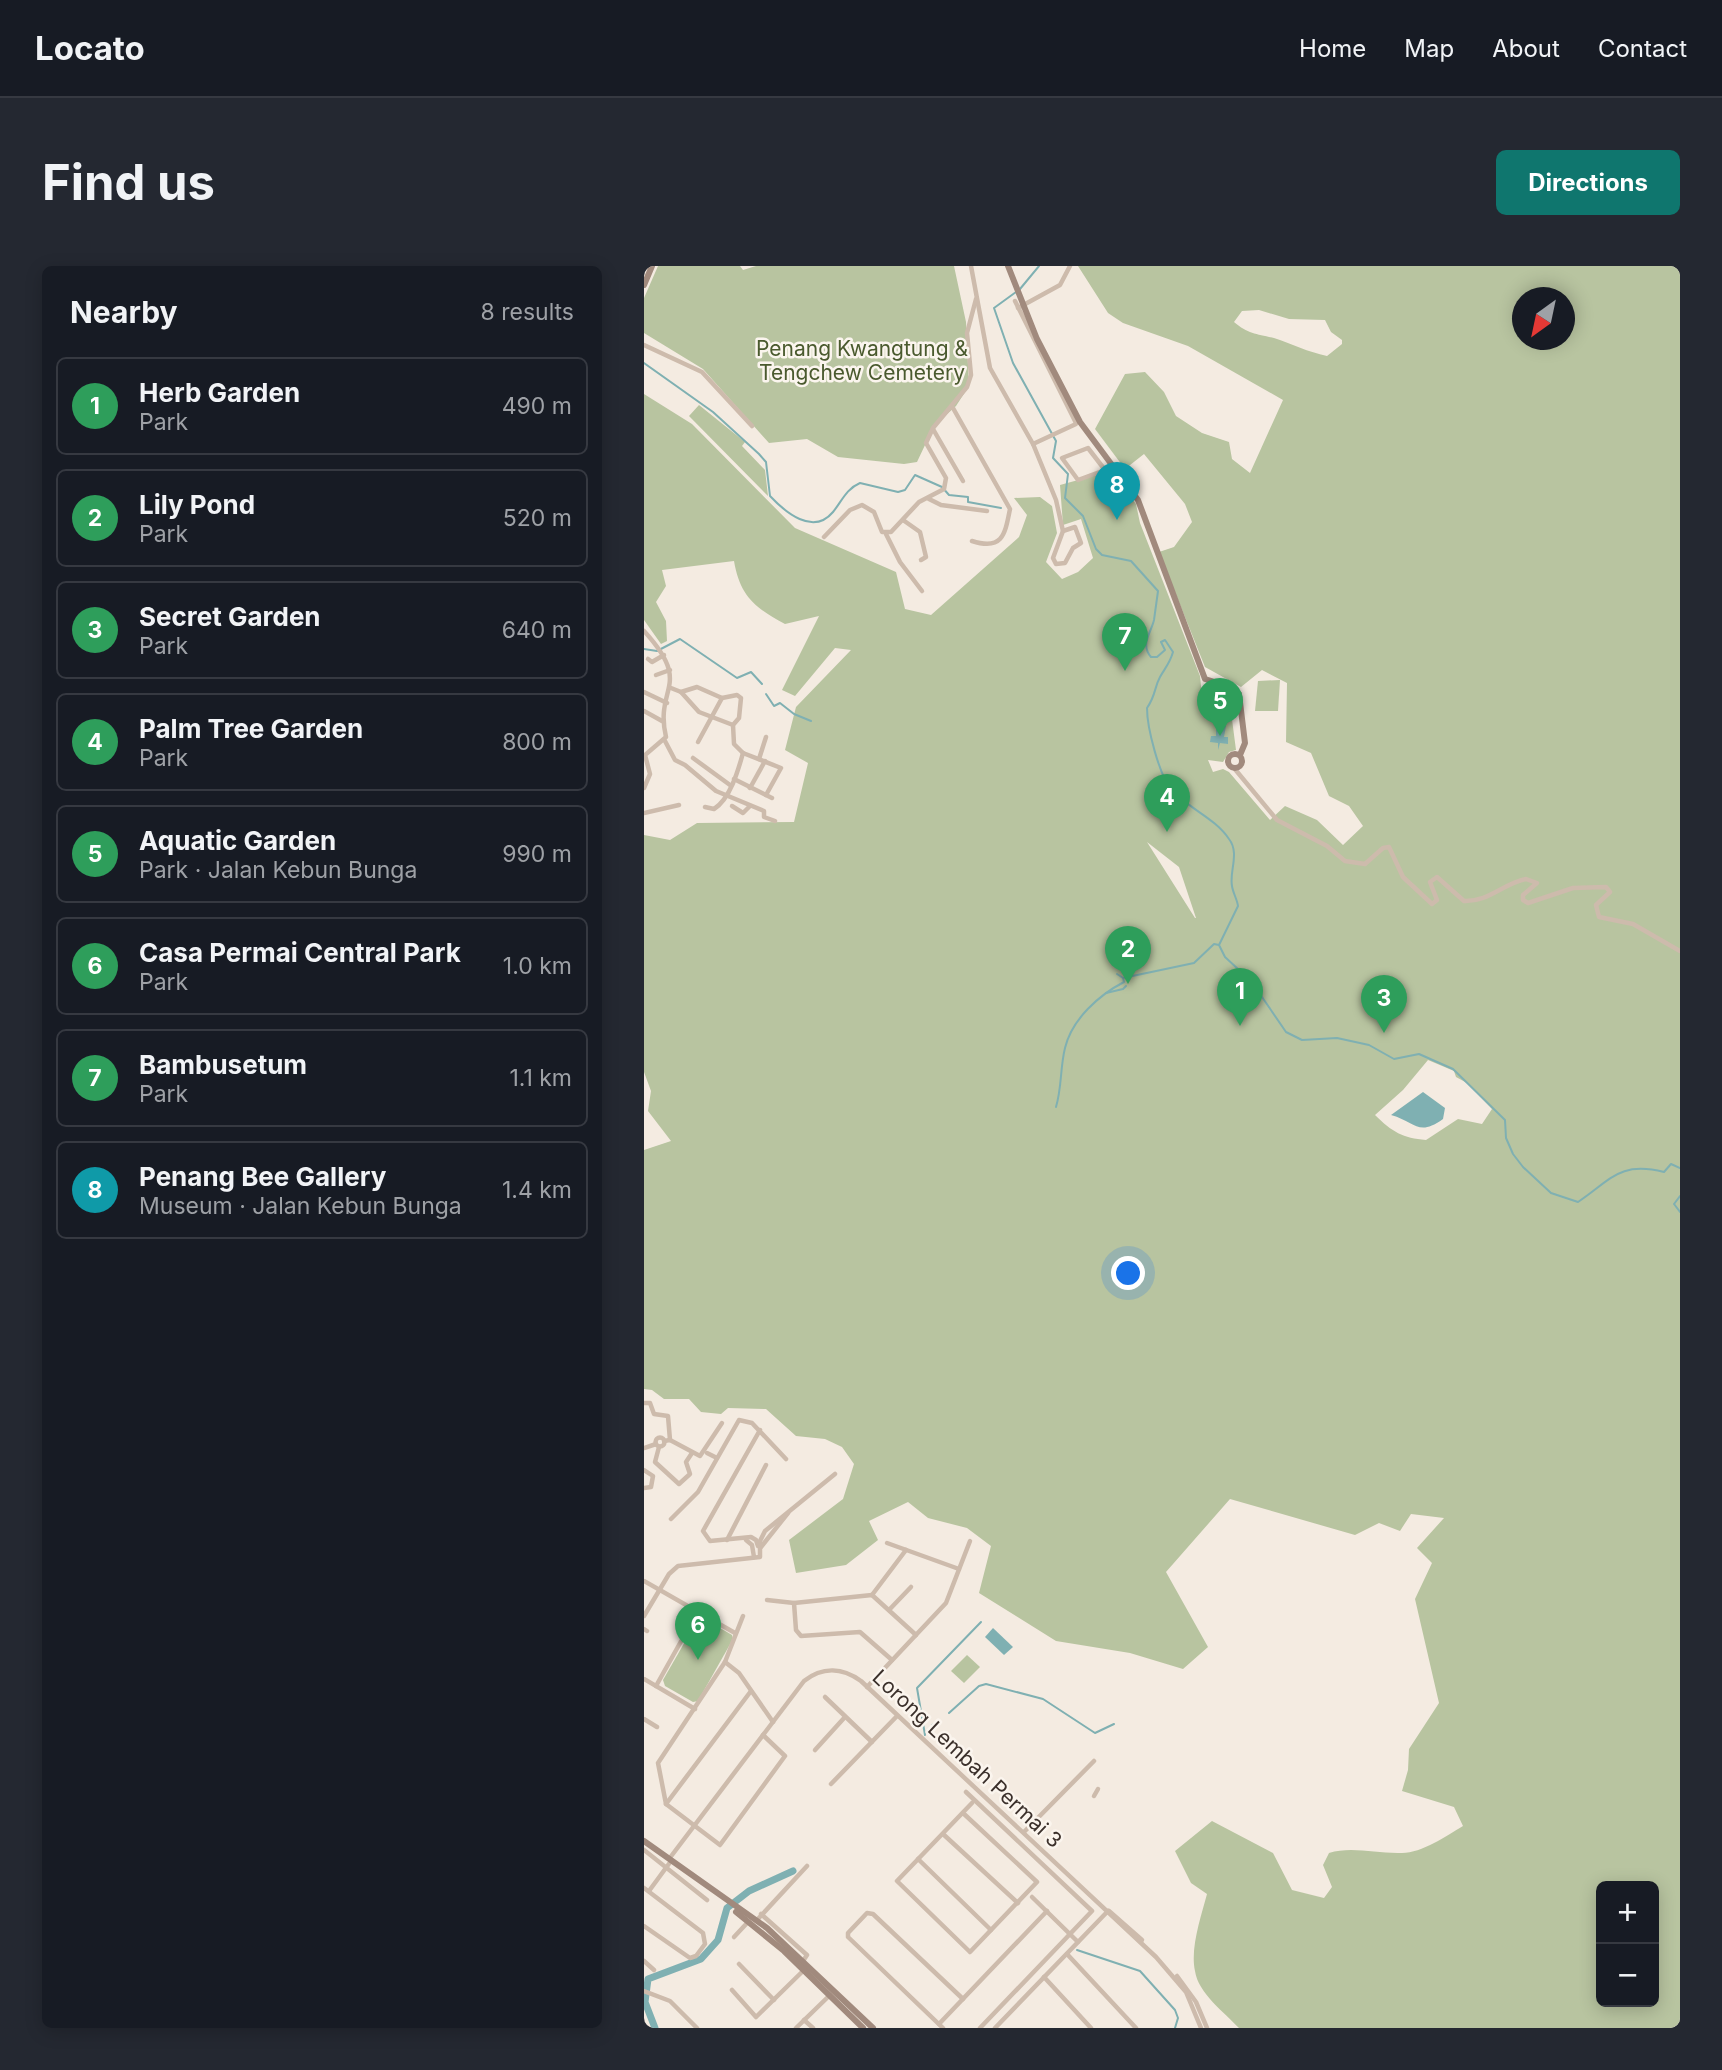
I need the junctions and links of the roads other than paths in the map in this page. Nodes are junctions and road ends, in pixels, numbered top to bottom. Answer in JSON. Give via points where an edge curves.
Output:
{"nodes":[{"id":1,"x":971,"y":266,"type":"edge"},
{"id":2,"x":1008,"y":266,"type":"edge"},
{"id":3,"x":1070,"y":266,"type":"edge"},
{"id":4,"x":648,"y":270,"type":"edge"},
{"id":5,"x":644,"y":285,"type":"edge"},
{"id":6,"x":976,"y":299,"type":"junction"},
{"id":7,"x":1021,"y":308,"type":"junction"},
{"id":8,"x":644,"y":345,"type":"edge"},
{"id":9,"x":953,"y":408,"type":"junction"},
{"id":10,"x":1078,"y":423,"type":"junction"},
{"id":11,"x":752,"y":426,"type":"dead end"},
{"id":12,"x":933,"y":428,"type":"junction"},
{"id":13,"x":1033,"y":444,"type":"junction"},
{"id":14,"x":1109,"y":468,"type":"junction"},
{"id":15,"x":963,"y":481,"type":"dead end"},
{"id":16,"x":928,"y":498,"type":"junction"},
{"id":17,"x":987,"y":511,"type":"dead end"},
{"id":18,"x":903,"y":520,"type":"junction"},
{"id":19,"x":1063,"y":531,"type":"junction"},
{"id":20,"x":888,"y":533,"type":"junction"},
{"id":21,"x":824,"y":537,"type":"dead end"},
{"id":22,"x":972,"y":541,"type":"dead end"},
{"id":23,"x":921,"y":560,"type":"dead end"},
{"id":24,"x":922,"y":591,"type":"dead end"},
{"id":25,"x":644,"y":631,"type":"edge"},
{"id":26,"x":661,"y":651,"type":"junction"},
{"id":27,"x":648,"y":659,"type":"dead end"},
{"id":28,"x":670,"y":670,"type":"junction"},
{"id":29,"x":656,"y":675,"type":"dead end"},
{"id":30,"x":671,"y":688,"type":"junction"},
{"id":31,"x":644,"y":692,"type":"edge"},
{"id":32,"x":681,"y":692,"type":"junction"},
{"id":33,"x":722,"y":698,"type":"junction"},
{"id":34,"x":667,"y":703,"type":"junction"},
{"id":35,"x":644,"y":711,"type":"edge"},
{"id":36,"x":710,"y":717,"type":"junction"},
{"id":37,"x":662,"y":721,"type":"junction"},
{"id":38,"x":733,"y":725,"type":"junction"},
{"id":39,"x":766,"y":737,"type":"dead end"},
{"id":40,"x":665,"y":741,"type":"junction"},
{"id":41,"x":698,"y":742,"type":"dead end"},
{"id":42,"x":743,"y":753,"type":"junction"},
{"id":43,"x":1240,"y":755,"type":"junction"},
{"id":44,"x":692,"y":758,"type":"dead end"},
{"id":45,"x":759,"y":759,"type":"junction"},
{"id":46,"x":765,"y":761,"type":"junction"},
{"id":47,"x":1234,"y":768,"type":"junction"},
{"id":48,"x":734,"y":779,"type":"junction"},
{"id":49,"x":730,"y":785,"type":"junction"},
{"id":50,"x":644,"y":788,"type":"edge"},
{"id":51,"x":750,"y":788,"type":"junction"},
{"id":52,"x":725,"y":794,"type":"junction"},
{"id":53,"x":679,"y":805,"type":"dead end"},
{"id":54,"x":732,"y":806,"type":"dead end"},
{"id":55,"x":750,"y":806,"type":"junction"},
{"id":56,"x":705,"y":807,"type":"dead end"},
{"id":57,"x":644,"y":813,"type":"edge"},
{"id":58,"x":775,"y":821,"type":"dead end"},
{"id":59,"x":1680,"y":951,"type":"edge"},
{"id":60,"x":644,"y":1403,"type":"edge"},
{"id":61,"x":722,"y":1423,"type":"dead end"},
{"id":62,"x":760,"y":1430,"type":"junction"},
{"id":63,"x":667,"y":1441,"type":"junction"},
{"id":64,"x":658,"y":1445,"type":"junction"},
{"id":65,"x":644,"y":1448,"type":"edge"},
{"id":66,"x":692,"y":1453,"type":"junction"},
{"id":67,"x":707,"y":1453,"type":"dead end"},
{"id":68,"x":717,"y":1458,"type":"junction"},
{"id":69,"x":786,"y":1459,"type":"dead end"},
{"id":70,"x":766,"y":1465,"type":"dead end"},
{"id":71,"x":644,"y":1470,"type":"edge"},
{"id":72,"x":835,"y":1474,"type":"dead end"},
{"id":73,"x":644,"y":1488,"type":"edge"},
{"id":74,"x":671,"y":1519,"type":"dead end"},
{"id":75,"x":727,"y":1541,"type":"junction"},
{"id":76,"x":970,"y":1541,"type":"dead end"},
{"id":77,"x":887,"y":1543,"type":"dead end"},
{"id":78,"x":906,"y":1550,"type":"junction"},
{"id":79,"x":756,"y":1557,"type":"junction"},
{"id":80,"x":959,"y":1569,"type":"junction"},
{"id":81,"x":644,"y":1581,"type":"edge"},
{"id":82,"x":911,"y":1587,"type":"dead end"},
{"id":83,"x":659,"y":1590,"type":"junction"},
{"id":84,"x":872,"y":1595,"type":"junction"},
{"id":85,"x":766,"y":1600,"type":"dead end"},
{"id":86,"x":794,"y":1603,"type":"junction"},
{"id":87,"x":889,"y":1610,"type":"junction"},
{"id":88,"x":698,"y":1611,"type":"junction"},
{"id":89,"x":644,"y":1616,"type":"edge"},
{"id":90,"x":743,"y":1616,"type":"dead end"},
{"id":91,"x":735,"y":1633,"type":"junction"},
{"id":92,"x":916,"y":1635,"type":"junction"},
{"id":93,"x":892,"y":1660,"type":"junction"},
{"id":94,"x":725,"y":1662,"type":"junction"},
{"id":95,"x":644,"y":1679,"type":"edge"},
{"id":96,"x":656,"y":1686,"type":"junction"},
{"id":97,"x":867,"y":1687,"type":"junction"},
{"id":98,"x":751,"y":1691,"type":"junction"},
{"id":99,"x":825,"y":1697,"type":"dead end"},
{"id":100,"x":695,"y":1709,"type":"junction"},
{"id":101,"x":897,"y":1716,"type":"junction"},
{"id":102,"x":845,"y":1717,"type":"junction"},
{"id":103,"x":644,"y":1719,"type":"edge"},
{"id":104,"x":773,"y":1722,"type":"junction"},
{"id":105,"x":657,"y":1727,"type":"dead end"},
{"id":106,"x":763,"y":1735,"type":"junction"},
{"id":107,"x":872,"y":1742,"type":"junction"},
{"id":108,"x":815,"y":1750,"type":"dead end"},
{"id":109,"x":1094,"y":1761,"type":"dead end"},
{"id":110,"x":831,"y":1784,"type":"dead end"},
{"id":111,"x":1098,"y":1788,"type":"dead end"},
{"id":112,"x":966,"y":1791,"type":"dead end"},
{"id":113,"x":981,"y":1793,"type":"junction"},
{"id":114,"x":1094,"y":1797,"type":"dead end"},
{"id":115,"x":973,"y":1801,"type":"junction"},
{"id":116,"x":666,"y":1804,"type":"junction"},
{"id":117,"x":964,"y":1812,"type":"junction"},
{"id":118,"x":693,"y":1826,"type":"junction"},
{"id":119,"x":1024,"y":1832,"type":"junction"},
{"id":120,"x":943,"y":1834,"type":"junction"},
{"id":121,"x":644,"y":1841,"type":"edge"},
{"id":122,"x":644,"y":1850,"type":"edge"},
{"id":123,"x":918,"y":1859,"type":"junction"},
{"id":124,"x":670,"y":1860,"type":"junction"},
{"id":125,"x":807,"y":1866,"type":"dead end"},
{"id":126,"x":666,"y":1868,"type":"junction"},
{"id":127,"x":646,"y":1890,"type":"edge"},
{"id":128,"x":1032,"y":1897,"type":"dead end"},
{"id":129,"x":707,"y":1900,"type":"dead end"},
{"id":130,"x":1018,"y":1903,"type":"junction"},
{"id":131,"x":739,"y":1911,"type":"junction"},
{"id":132,"x":1047,"y":1911,"type":"junction"},
{"id":133,"x":1108,"y":1911,"type":"junction"},
{"id":134,"x":759,"y":1917,"type":"junction"},
{"id":135,"x":748,"y":1921,"type":"junction"},
{"id":136,"x":644,"y":1926,"type":"edge"},
{"id":137,"x":991,"y":1930,"type":"junction"},
{"id":138,"x":1070,"y":1934,"type":"junction"},
{"id":139,"x":734,"y":1937,"type":"dead end"},
{"id":140,"x":1078,"y":1942,"type":"junction"},
{"id":141,"x":784,"y":1951,"type":"junction"},
{"id":142,"x":1067,"y":1954,"type":"junction"},
{"id":143,"x":644,"y":1961,"type":"edge"},
{"id":144,"x":803,"y":1961,"type":"junction"},
{"id":145,"x":739,"y":1964,"type":"dead end"},
{"id":146,"x":654,"y":1969,"type":"dead end"},
{"id":147,"x":804,"y":1970,"type":"junction"},
{"id":148,"x":1044,"y":1977,"type":"junction"},
{"id":149,"x":732,"y":1990,"type":"dead end"},
{"id":150,"x":646,"y":1991,"type":"edge"},
{"id":151,"x":830,"y":1995,"type":"junction"},
{"id":152,"x":963,"y":1999,"type":"junction"},
{"id":153,"x":774,"y":2000,"type":"junction"},
{"id":154,"x":804,"y":2020,"type":"junction"},
{"id":155,"x":941,"y":2026,"type":"edge"},
{"id":156,"x":697,"y":2028,"type":"edge"},
{"id":157,"x":796,"y":2028,"type":"edge"},
{"id":158,"x":813,"y":2028,"type":"edge"},
{"id":159,"x":863,"y":2028,"type":"edge"},
{"id":160,"x":873,"y":2028,"type":"edge"},
{"id":161,"x":980,"y":2028,"type":"edge"},
{"id":162,"x":995,"y":2028,"type":"edge"},
{"id":163,"x":1091,"y":2028,"type":"edge"},
{"id":164,"x":1136,"y":2028,"type":"edge"},
{"id":165,"x":1201,"y":2028,"type":"edge"},
{"id":166,"x":1207,"y":2028,"type":"edge"}],
"edges":[{"from":1,"to":6,"type":"street"},
{"from":2,"to":7,"type":"street"},
{"from":3,"to":7,"type":"street","via":[[1060,285]]},
{"from":4,"to":5,"type":"street"},
{"from":6,"to":9,"type":"street","via":[[967,333],[971,375]]},
{"from":6,"to":13,"type":"street","via":[[990,368]]},
{"from":7,"to":10,"type":"street"},
{"from":8,"to":11,"type":"street","via":[[702,372]]},
{"from":9,"to":12,"type":"street"},
{"from":9,"to":22,"type":"street","via":[[1010,509],[1005,535],[997,542]]},
{"from":10,"to":13,"type":"street"},
{"from":10,"to":14,"type":"street"},
{"from":12,"to":15,"type":"street"},
{"from":12,"to":16,"type":"street","via":[[926,443],[946,478],[943,490]]},
{"from":13,"to":19,"type":"street"},
{"from":14,"to":14,"type":"street","via":[[1088,448],[1062,458],[1079,480]]},
{"from":14,"to":43,"type":"street","via":[[1138,500],[1205,678],[1236,689],[1245,743]]},
{"from":16,"to":17,"type":"street","via":[[941,505]]},
{"from":16,"to":18,"type":"street"},
{"from":18,"to":20,"type":"street"},
{"from":18,"to":23,"type":"street","via":[[920,533],[926,557]]},
{"from":19,"to":19,"type":"street","via":[[1053,558],[1059,565],[1081,542],[1075,527]]},
{"from":20,"to":21,"type":"street","via":[[878,527],[874,512],[862,505],[850,510]]},
{"from":20,"to":24,"type":"street","via":[[900,562]]},
{"from":25,"to":26,"type":"street"},
{"from":26,"to":27,"type":"street","via":[[652,662]]},
{"from":26,"to":28,"type":"street"},
{"from":28,"to":29,"type":"street"},
{"from":28,"to":30,"type":"street"},
{"from":30,"to":32,"type":"street"},
{"from":30,"to":34,"type":"street"},
{"from":31,"to":34,"type":"street"},
{"from":32,"to":33,"type":"street","via":[[697,687]]},
{"from":32,"to":36,"type":"street"},
{"from":33,"to":36,"type":"street"},
{"from":33,"to":38,"type":"street","via":[[737,695],[742,699]]},
{"from":34,"to":37,"type":"street"},
{"from":35,"to":37,"type":"street"},
{"from":36,"to":38,"type":"street"},
{"from":36,"to":41,"type":"street"},
{"from":37,"to":40,"type":"street"},
{"from":38,"to":42,"type":"street","via":[[734,744]]},
{"from":39,"to":45,"type":"street"},
{"from":40,"to":50,"type":"street","via":[[646,753],[650,774]]},
{"from":40,"to":52,"type":"street","via":[[675,760]]},
{"from":42,"to":45,"type":"street"},
{"from":42,"to":48,"type":"street"},
{"from":43,"to":47,"type":"street","via":[[1242,764]]},
{"from":43,"to":47,"type":"street","via":[[1233,753],[1228,758]]},
{"from":44,"to":49,"type":"street"},
{"from":45,"to":46,"type":"street"},
{"from":46,"to":51,"type":"street"},
{"from":46,"to":51,"type":"street","via":[[781,769],[769,797]]},
{"from":47,"to":59,"type":"street","via":[[1277,820],[1327,846],[1345,861],[1365,864],[1389,847],[1403,877],[1432,904],[1437,900],[1430,882],[1437,877],[1464,901],[1488,899],[1526,879],[1537,883],[1523,895],[1528,902],[1573,888],[1606,887],[1609,892],[1595,908],[1600,917],[1633,924]]},
{"from":48,"to":49,"type":"street"},
{"from":48,"to":51,"type":"street"},
{"from":49,"to":52,"type":"street"},
{"from":52,"to":55,"type":"street"},
{"from":52,"to":56,"type":"street","via":[[716,808]]},
{"from":53,"to":57,"type":"street"},
{"from":54,"to":55,"type":"street","via":[[743,813]]},
{"from":55,"to":58,"type":"street"},
{"from":60,"to":63,"type":"street","via":[[650,1404],[654,1414],[668,1416]]},
{"from":61,"to":66,"type":"street","via":[[701,1455]]},
{"from":62,"to":68,"type":"street","via":[[747,1420],[738,1420]]},
{"from":62,"to":69,"type":"street"},
{"from":62,"to":75,"type":"street","via":[[703,1531],[710,1541]]},
{"from":63,"to":64,"type":"street"},
{"from":63,"to":66,"type":"street"},
{"from":64,"to":65,"type":"street"},
{"from":64,"to":66,"type":"street","via":[[655,1462],[679,1484],[690,1474],[686,1462]]},
{"from":67,"to":68,"type":"street"},
{"from":68,"to":74,"type":"street","via":[[698,1492]]},
{"from":70,"to":75,"type":"street"},
{"from":71,"to":73,"type":"street","via":[[654,1481]]},
{"from":72,"to":79,"type":"street","via":[[790,1508]]},
{"from":75,"to":79,"type":"street","via":[[746,1539]]},
{"from":76,"to":80,"type":"street"},
{"from":77,"to":78,"type":"street"},
{"from":78,"to":80,"type":"street"},
{"from":78,"to":84,"type":"street"},
{"from":79,"to":83,"type":"street","via":[[678,1566]]},
{"from":80,"to":92,"type":"street","via":[[946,1603]]},
{"from":81,"to":83,"type":"street"},
{"from":82,"to":87,"type":"street"},
{"from":83,"to":88,"type":"street"},
{"from":83,"to":89,"type":"street"},
{"from":84,"to":86,"type":"street"},
{"from":84,"to":87,"type":"street"},
{"from":85,"to":86,"type":"street"},
{"from":86,"to":93,"type":"street","via":[[796,1630],[804,1636],[860,1632]]},
{"from":87,"to":92,"type":"street"},
{"from":88,"to":91,"type":"street"},
{"from":88,"to":96,"type":"street"},
{"from":90,"to":91,"type":"street"},
{"from":91,"to":94,"type":"street","via":[[736,1641]]},
{"from":92,"to":93,"type":"street"},
{"from":93,"to":97,"type":"street"},
{"from":94,"to":98,"type":"street"},
{"from":94,"to":100,"type":"street"},
{"from":95,"to":96,"type":"street"},
{"from":96,"to":100,"type":"street"},
{"from":97,"to":101,"type":"street","name":"Lorong Lembah Permai 3"},
{"from":97,"to":104,"type":"street","name":"Lorong Lembah Permai 3","via":[[840,1670],[817,1673],[804,1681]]},
{"from":98,"to":104,"type":"street"},
{"from":98,"to":116,"type":"street"},
{"from":99,"to":102,"type":"street"},
{"from":100,"to":116,"type":"street","via":[[658,1763]]},
{"from":101,"to":107,"type":"street"},
{"from":101,"to":113,"type":"street","name":"Lorong Lembah Permai 3"},
{"from":102,"to":107,"type":"street"},
{"from":102,"to":108,"type":"street"},
{"from":103,"to":105,"type":"street"},
{"from":104,"to":106,"type":"street","name":"Lorong Lembah Permai 3"},
{"from":106,"to":118,"type":"street","name":"Lorong Lembah Permai 3"},
{"from":106,"to":118,"type":"street","via":[[785,1756],[722,1843]]},
{"from":107,"to":110,"type":"street"},
{"from":109,"to":119,"type":"street"},
{"from":111,"to":114,"type":"street"},
{"from":112,"to":115,"type":"street"},
{"from":113,"to":115,"type":"street"},
{"from":113,"to":119,"type":"street","name":"Lorong Lembah Permai 3"},
{"from":115,"to":117,"type":"street"},
{"from":115,"to":138,"type":"street","via":[[1092,1911]]},
{"from":116,"to":118,"type":"street"},
{"from":117,"to":120,"type":"street"},
{"from":117,"to":130,"type":"street","via":[[1037,1882]]},
{"from":118,"to":124,"type":"street","name":"Lorong Lembah Permai 3"},
{"from":119,"to":133,"type":"street","name":"Lorong Lembah Permai 3"},
{"from":120,"to":123,"type":"street"},
{"from":120,"to":130,"type":"street"},
{"from":121,"to":124,"type":"street"},
{"from":122,"to":126,"type":"street"},
{"from":123,"to":137,"type":"street"},
{"from":123,"to":137,"type":"street","via":[[897,1881],[970,1952]]},
{"from":124,"to":126,"type":"street","name":"Lorong Lembah Permai 3"},
{"from":124,"to":131,"type":"street"},
{"from":125,"to":134,"type":"street"},
{"from":126,"to":127,"type":"street","name":"Lorong Lembah Permai 3"},
{"from":126,"to":129,"type":"street"},
{"from":127,"to":136,"type":"street","via":[[703,1933],[705,1944],[690,1958]]},
{"from":128,"to":132,"type":"street"},
{"from":130,"to":137,"type":"street"},
{"from":131,"to":134,"type":"street"},
{"from":131,"to":135,"type":"street"},
{"from":132,"to":138,"type":"street"},
{"from":132,"to":152,"type":"street"},
{"from":133,"to":140,"type":"street"},
{"from":133,"to":165,"type":"street","via":[[1175,1977]]},
{"from":133,"to":166,"type":"street","via":[[1180,1979]]},
{"from":134,"to":141,"type":"street","via":[[757,1924]]},
{"from":134,"to":144,"type":"street"},
{"from":134,"to":144,"type":"street","via":[[807,1955]]},
{"from":135,"to":139,"type":"street"},
{"from":135,"to":141,"type":"street"},
{"from":138,"to":140,"type":"street"},
{"from":138,"to":161,"type":"street"},
{"from":140,"to":142,"type":"street"},
{"from":141,"to":147,"type":"street"},
{"from":142,"to":148,"type":"street"},
{"from":142,"to":164,"type":"street"},
{"from":143,"to":146,"type":"street"},
{"from":144,"to":160,"type":"street"},
{"from":145,"to":153,"type":"street"},
{"from":147,"to":151,"type":"street"},
{"from":147,"to":153,"type":"street"},
{"from":148,"to":162,"type":"street"},
{"from":148,"to":163,"type":"street"},
{"from":149,"to":153,"type":"street","via":[[755,2017]]},
{"from":150,"to":156,"type":"street","via":[[676,2005]]},
{"from":151,"to":154,"type":"street"},
{"from":151,"to":159,"type":"street"},
{"from":152,"to":155,"type":"street"},
{"from":152,"to":155,"type":"street","via":[[870,1912],[848,1933]]},
{"from":154,"to":157,"type":"street"},
{"from":154,"to":158,"type":"street"}]}
